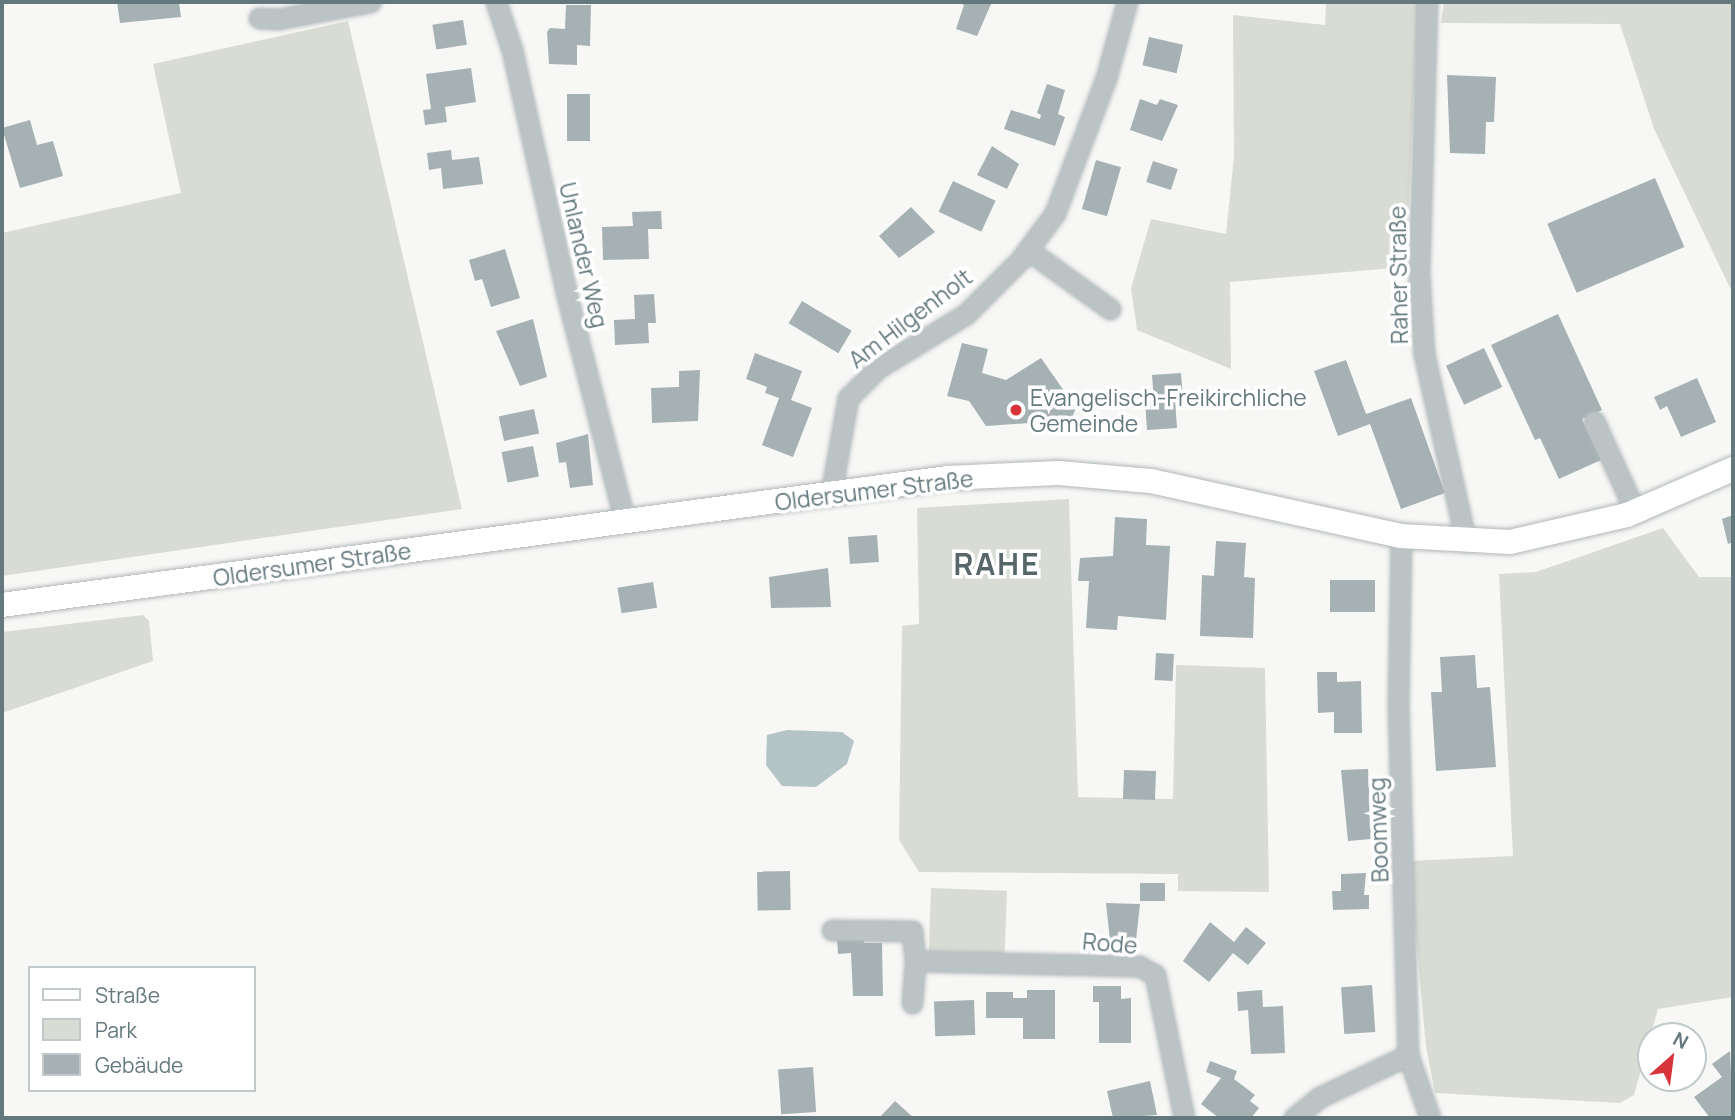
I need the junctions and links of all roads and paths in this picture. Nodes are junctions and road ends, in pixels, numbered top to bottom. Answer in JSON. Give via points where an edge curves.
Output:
{"nodes":[{"id":1,"x":370,"y":2,"type":"edge"},
{"id":2,"x":496,"y":2,"type":"edge"},
{"id":3,"x":1128,"y":2,"type":"edge"},
{"id":4,"x":1427,"y":2,"type":"edge"},
{"id":5,"x":259,"y":18,"type":"dead end"},
{"id":6,"x":1028,"y":250,"type":"junction"},
{"id":7,"x":1110,"y":309,"type":"dead end"},
{"id":8,"x":1594,"y":421,"type":"dead end"},
{"id":9,"x":1733,"y":469,"type":"edge"},
{"id":10,"x":831,"y":493,"type":"junction"},
{"id":11,"x":1635,"y":511,"type":"junction"},
{"id":12,"x":625,"y":521,"type":"junction"},
{"id":13,"x":1401,"y":537,"type":"junction"},
{"id":14,"x":1466,"y":542,"type":"junction"},
{"id":15,"x":2,"y":605,"type":"edge"},
{"id":16,"x":832,"y":930,"type":"dead end"},
{"id":17,"x":915,"y":961,"type":"junction"},
{"id":18,"x":912,"y":1003,"type":"dead end"},
{"id":19,"x":1408,"y":1055,"type":"junction"},
{"id":20,"x":1184,"y":1118,"type":"edge"},
{"id":21,"x":1294,"y":1118,"type":"edge"},
{"id":22,"x":1430,"y":1118,"type":"edge"}],
"edges":[{"from":1,"to":5,"type":"street","via":[[278,19]]},
{"from":2,"to":12,"type":"street","name":"Unlander Weg","via":[[512,50],[566,292]]},
{"from":3,"to":6,"type":"street","name":"Am Hilgenholt","via":[[1106,78],[1055,213]]},
{"from":4,"to":14,"type":"street","name":"Raher Straße","via":[[1419,273],[1424,355]]},
{"from":6,"to":7,"type":"street"},
{"from":6,"to":10,"type":"street","name":"Am Hilgenholt","via":[[966,314],[878,368],[848,398]]},
{"from":8,"to":11,"type":"street"},
{"from":9,"to":11,"type":"main road","name":"Oldersumer Straße"},
{"from":10,"to":12,"type":"main road","name":"Oldersumer Straße"},
{"from":10,"to":13,"type":"main road","name":"Oldersumer Straße","via":[[947,478],[1058,473],[1152,481]]},
{"from":11,"to":14,"type":"main road","name":"Oldersumer Straße","via":[[1538,538]]},
{"from":12,"to":15,"type":"main road","name":"Oldersumer Straße"},
{"from":13,"to":14,"type":"main road","name":"Oldersumer Straße"},
{"from":13,"to":19,"type":"street","name":"Boomweg","via":[[1398,703]]},
{"from":16,"to":17,"type":"street","via":[[912,930]]},
{"from":17,"to":18,"type":"street"},
{"from":17,"to":20,"type":"street","name":"Rode","via":[[1139,966],[1155,975]]},
{"from":19,"to":21,"type":"street","via":[[1320,1097]]},
{"from":19,"to":22,"type":"street","name":"Boomweg"}]}
